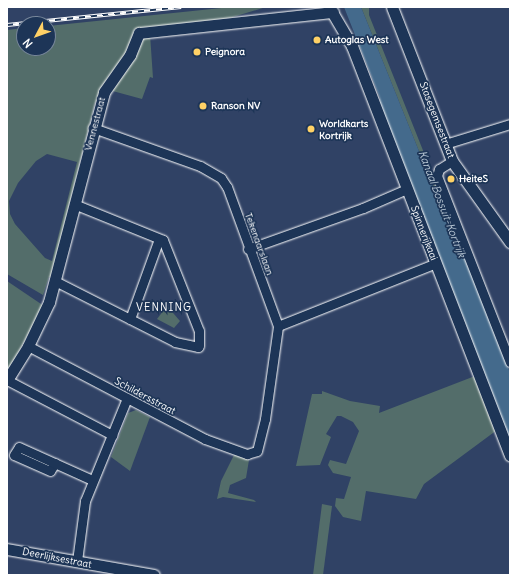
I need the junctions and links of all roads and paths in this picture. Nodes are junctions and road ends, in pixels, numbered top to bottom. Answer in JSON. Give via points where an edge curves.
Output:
{"nodes":[{"id":1,"x":395,"y":7,"type":"edge"},
{"id":2,"x":331,"y":10,"type":"edge"},
{"id":3,"x":510,"y":124,"type":"edge"},
{"id":4,"x":93,"y":128,"type":"junction"},
{"id":5,"x":445,"y":144,"type":"junction"},
{"id":6,"x":452,"y":161,"type":"junction"},
{"id":7,"x":407,"y":189,"type":"junction"},
{"id":8,"x":74,"y":204,"type":"junction"},
{"id":9,"x":509,"y":237,"type":"edge"},
{"id":10,"x":159,"y":239,"type":"junction"},
{"id":11,"x":248,"y":249,"type":"junction"},
{"id":12,"x":436,"y":263,"type":"junction"},
{"id":13,"x":55,"y":281,"type":"junction"},
{"id":14,"x":130,"y":319,"type":"junction"},
{"id":15,"x":278,"y":326,"type":"junction"},
{"id":16,"x":28,"y":346,"type":"junction"},
{"id":17,"x":510,"y":362,"type":"edge"},
{"id":18,"x":7,"y":380,"type":"edge"},
{"id":19,"x":127,"y":398,"type":"junction"},
{"id":20,"x":112,"y":435,"type":"junction"},
{"id":21,"x":255,"y":453,"type":"joint"},
{"id":22,"x":510,"y":456,"type":"edge"},
{"id":23,"x":55,"y":463,"type":"dead end"},
{"id":24,"x":92,"y":480,"type":"junction"},
{"id":25,"x":7,"y":548,"type":"edge"},
{"id":26,"x":76,"y":561,"type":"junction"},
{"id":27,"x":154,"y":575,"type":"edge"}],
"edges":[{"from":1,"to":5,"type":"street","name":"Stasegemsestraat"},
{"from":2,"to":4,"type":"street","name":"Vennestraat","via":[[139,33],[130,55],[104,92]]},
{"from":2,"to":7,"type":"street","name":"Spinnerijkaai","via":[[352,46]]},
{"from":3,"to":5,"type":"street"},
{"from":4,"to":8,"type":"street","name":"Vennestraat"},
{"from":4,"to":11,"type":"street","name":"Tekenaarslaan","via":[[200,166],[221,178],[227,187]]},
{"from":5,"to":6,"type":"street","name":"Stasegemsestraat"},
{"from":6,"to":9,"type":"street","name":"Stasegemsestraat"},
{"from":6,"to":17,"type":"street","via":[[437,171]]},
{"from":7,"to":11,"type":"street"},
{"from":7,"to":12,"type":"street","name":"Spinnerijkaai"},
{"from":8,"to":10,"type":"street","via":[[156,235]]},
{"from":8,"to":13,"type":"street","name":"Vennestraat"},
{"from":10,"to":14,"type":"street"},
{"from":10,"to":14,"type":"street","via":[[166,245],[199,331],[198,347],[178,343]]},
{"from":11,"to":15,"type":"street","name":"Tekenaarslaan"},
{"from":12,"to":15,"type":"street"},
{"from":12,"to":22,"type":"street","name":"Spinnerijkaai"},
{"from":13,"to":14,"type":"street"},
{"from":13,"to":16,"type":"street","name":"Vennestraat","via":[[44,314]]},
{"from":15,"to":21,"type":"street","name":"Tekenaarslaan","via":[[265,419]]},
{"from":16,"to":18,"type":"street","name":"Vennestraat"},
{"from":16,"to":19,"type":"street","name":"Schildersstraat"},
{"from":18,"to":20,"type":"street"},
{"from":19,"to":20,"type":"street"},
{"from":19,"to":21,"type":"street","name":"Schildersstraat","via":[[205,439],[247,454]]},
{"from":20,"to":24,"type":"street"},
{"from":23,"to":24,"type":"street"},
{"from":24,"to":26,"type":"street","via":[[85,501]]},
{"from":25,"to":26,"type":"street","name":"Deerlijksestraat"},
{"from":26,"to":27,"type":"street","name":"Deerlijksestraat"}]}
